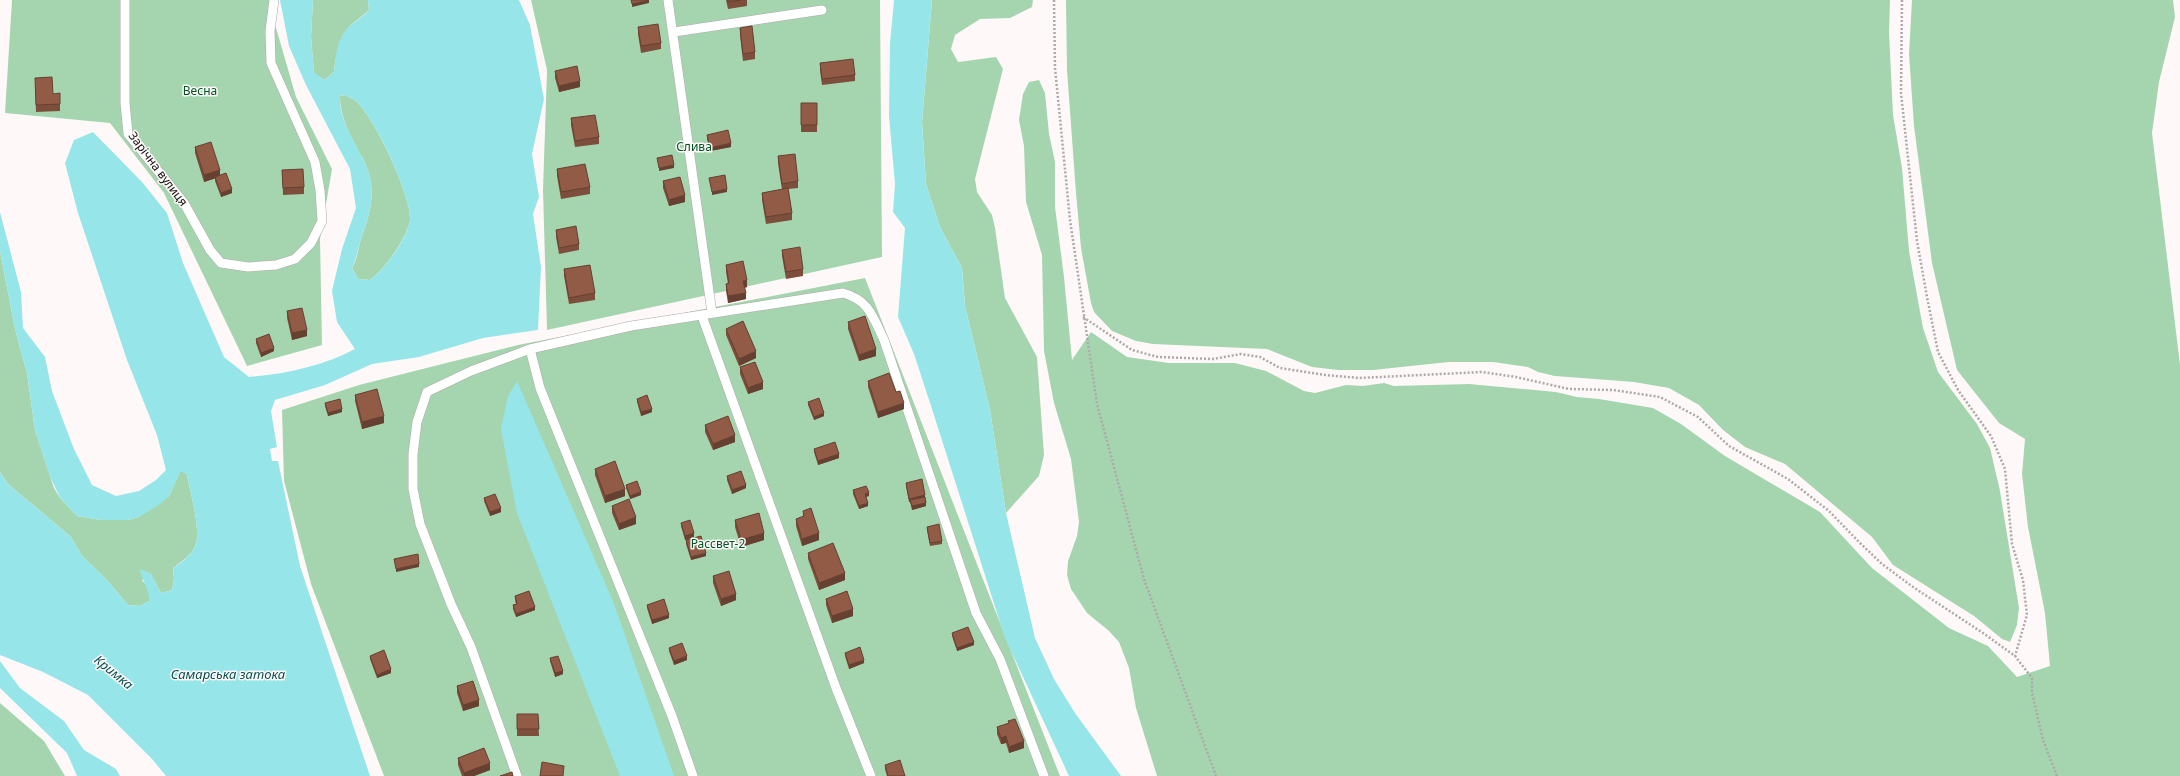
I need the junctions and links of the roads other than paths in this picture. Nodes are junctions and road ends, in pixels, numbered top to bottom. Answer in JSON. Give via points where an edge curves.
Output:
{"nodes":[{"id":1,"x":125,"y":0,"type":"edge"},
{"id":2,"x":274,"y":0,"type":"edge"},
{"id":3,"x":668,"y":0,"type":"edge"},
{"id":4,"x":822,"y":10,"type":"dead end"},
{"id":5,"x":674,"y":32,"type":"junction"},
{"id":6,"x":712,"y":313,"type":"junction"},
{"id":7,"x":702,"y":316,"type":"junction"},
{"id":8,"x":530,"y":349,"type":"junction"},
{"id":9,"x":517,"y":776,"type":"edge"},
{"id":10,"x":693,"y":776,"type":"edge"},
{"id":11,"x":871,"y":776,"type":"edge"},
{"id":12,"x":1044,"y":776,"type":"edge"}],
"edges":[{"from":1,"to":2,"type":"lane","name":"Зарічна вулиця","via":[[125,103],[128,134],[184,203],[220,263],[248,268],[276,265],[295,259],[311,242],[322,221],[315,162],[271,63],[270,31]]},
{"from":3,"to":5,"type":"lane"},
{"from":4,"to":5,"type":"lane"},
{"from":5,"to":6,"type":"lane"},
{"from":6,"to":7,"type":"lane"},
{"from":6,"to":12,"type":"lane","via":[[843,292],[856,296],[869,309],[884,340],[976,613],[1000,659]]},
{"from":7,"to":8,"type":"lane","via":[[631,326]]},
{"from":7,"to":11,"type":"lane","via":[[836,688]]},
{"from":8,"to":9,"type":"lane","via":[[471,371],[428,392],[417,422],[413,454],[413,489],[420,524],[451,604],[471,647]]},
{"from":8,"to":10,"type":"lane","via":[[540,388],[672,716]]}]}
